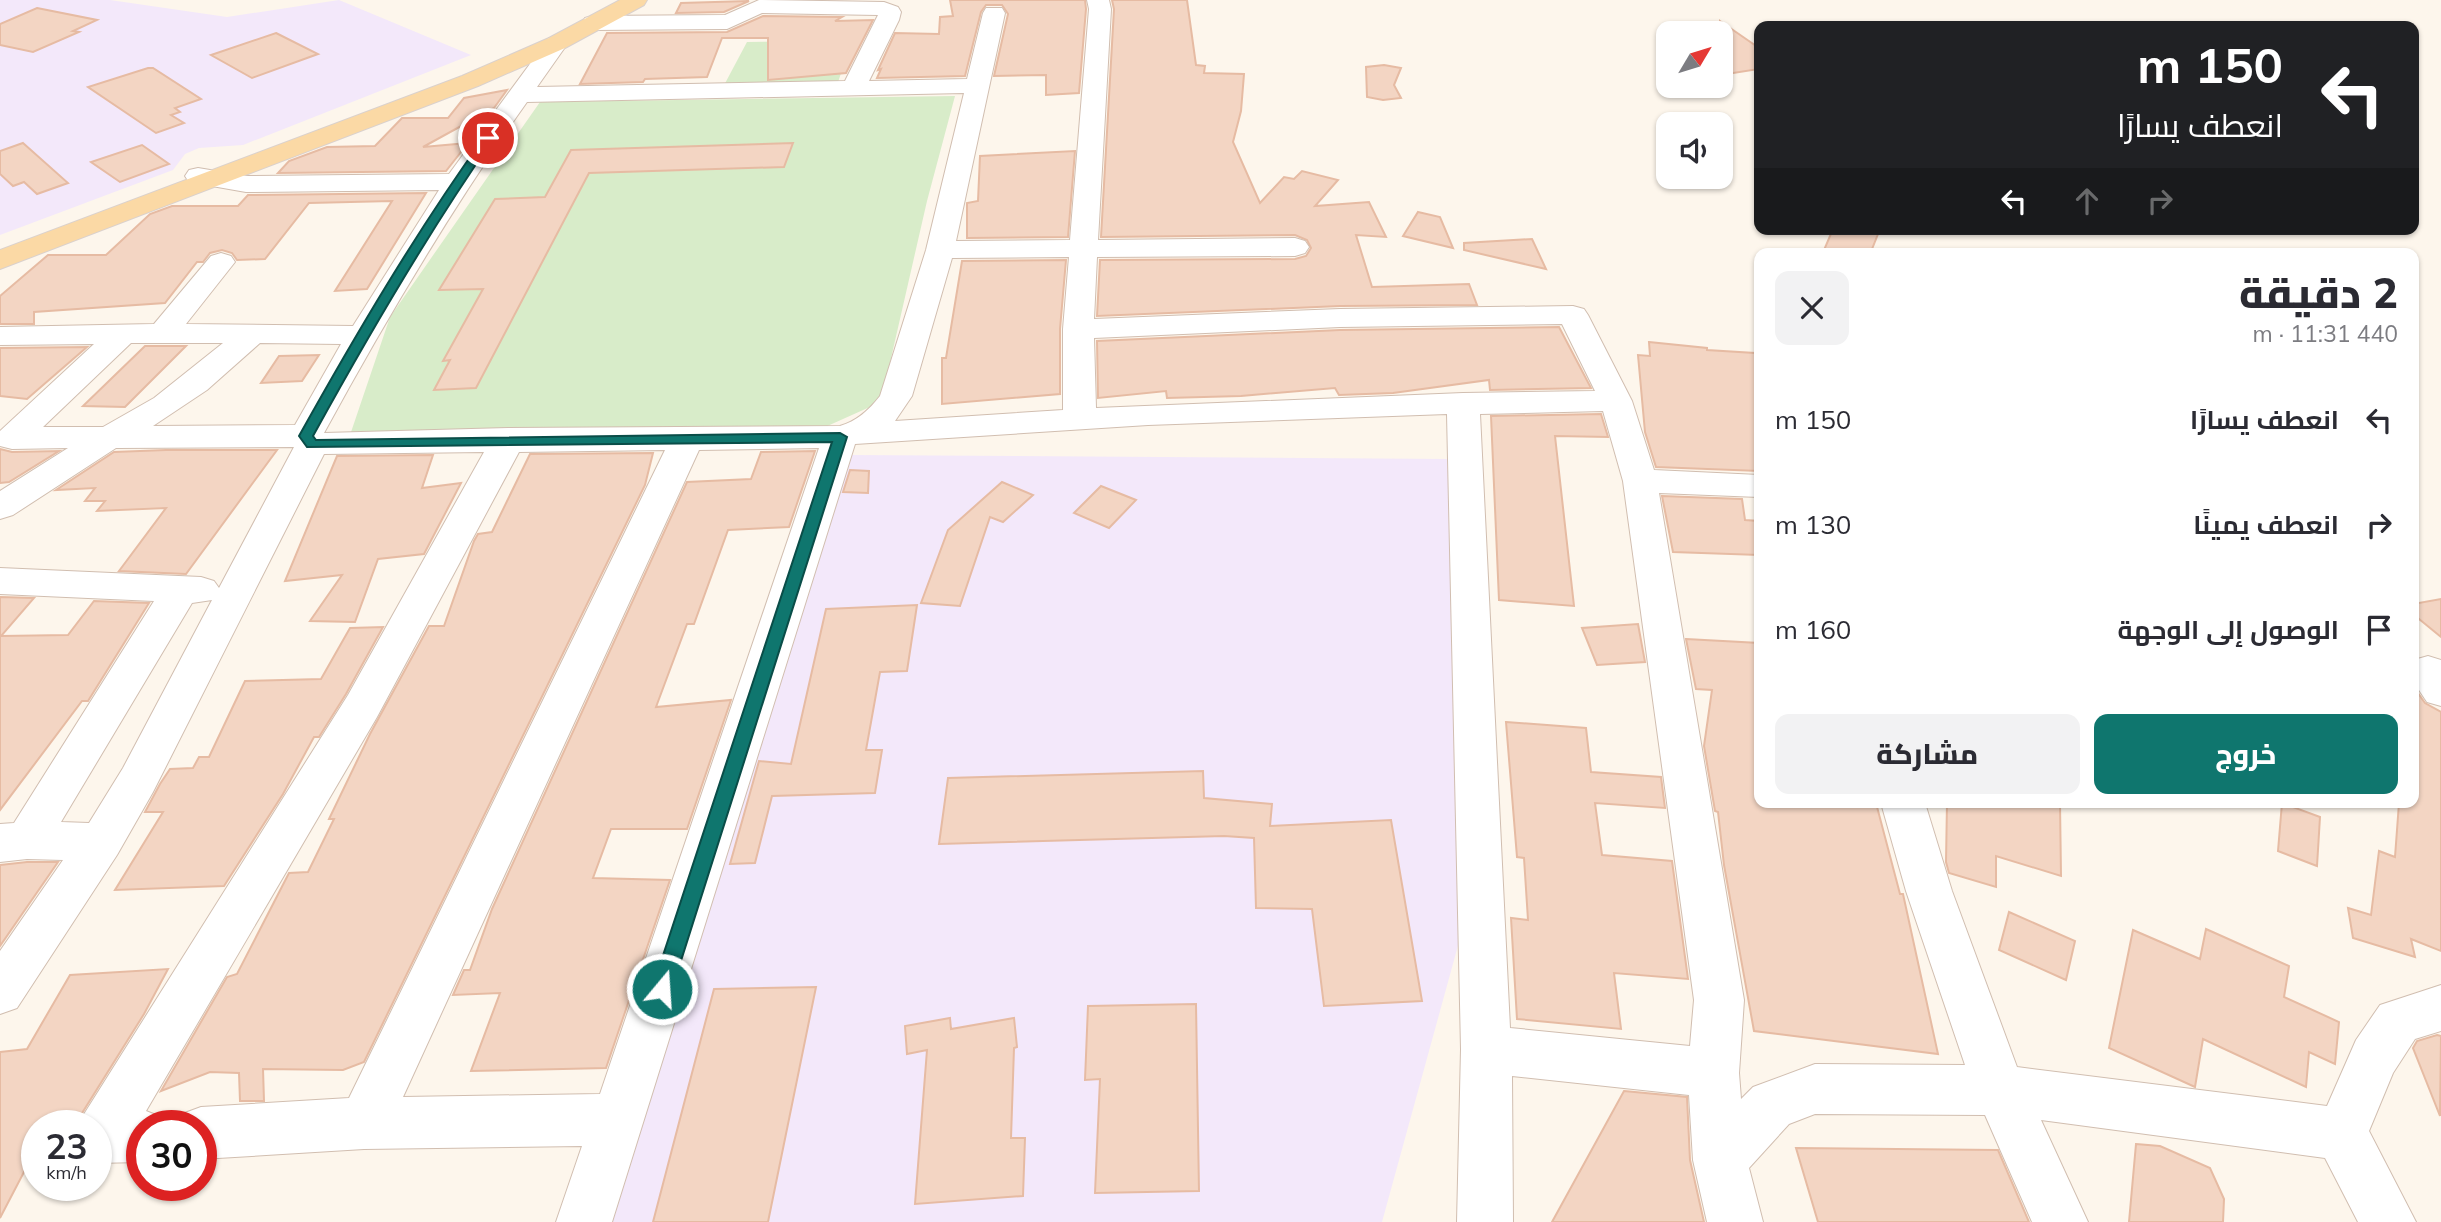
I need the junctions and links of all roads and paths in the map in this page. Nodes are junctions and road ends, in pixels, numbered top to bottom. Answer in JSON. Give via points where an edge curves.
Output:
{"nodes":[{"id":1,"x":613,"y":0,"type":"edge"},
{"id":2,"x":636,"y":0,"type":"edge"},
{"id":3,"x":1098,"y":0,"type":"edge"},
{"id":4,"x":829,"y":3,"type":"edge"},
{"id":5,"x":994,"y":13,"type":"dead end"},
{"id":6,"x":593,"y":23,"type":"junction"},
{"id":7,"x":557,"y":43,"type":"junction"},
{"id":8,"x":977,"y":86,"type":"junction"},
{"id":9,"x":853,"y":90,"type":"junction"},
{"id":10,"x":519,"y":95,"type":"junction"},
{"id":11,"x":206,"y":178,"type":"junction"},
{"id":12,"x":457,"y":182,"type":"junction"},
{"id":13,"x":1295,"y":247,"type":"dead end"},
{"id":14,"x":0,"y":249,"type":"edge"},
{"id":15,"x":1084,"y":249,"type":"junction"},
{"id":16,"x":940,"y":250,"type":"junction"},
{"id":17,"x":0,"y":260,"type":"edge"},
{"id":18,"x":221,"y":262,"type":"dead end"},
{"id":19,"x":1078,"y":329,"type":"junction"},
{"id":20,"x":163,"y":333,"type":"junction"},
{"id":21,"x":253,"y":333,"type":"junction"},
{"id":22,"x":122,"y":334,"type":"junction"},
{"id":23,"x":362,"y":335,"type":"junction"},
{"id":24,"x":0,"y":336,"type":"edge"},
{"id":25,"x":1616,"y":401,"type":"junction"},
{"id":26,"x":1463,"y":403,"type":"junction"},
{"id":27,"x":1080,"y":419,"type":"junction"},
{"id":28,"x":852,"y":435,"type":"junction"},
{"id":29,"x":108,"y":438,"type":"junction"},
{"id":30,"x":508,"y":439,"type":"junction"},
{"id":31,"x":309,"y":440,"type":"junction"},
{"id":32,"x":687,"y":440,"type":"junction"},
{"id":33,"x":1640,"y":481,"type":"junction"},
{"id":34,"x":1754,"y":486,"type":"edge"},
{"id":35,"x":6,"y":500,"type":"edge"},
{"id":36,"x":0,"y":581,"type":"edge"},
{"id":37,"x":181,"y":590,"type":"junction"},
{"id":38,"x":235,"y":590,"type":"junction"},
{"id":39,"x":1904,"y":808,"type":"edge"},
{"id":40,"x":14,"y":842,"type":"edge"},
{"id":41,"x":101,"y":842,"type":"junction"},
{"id":42,"x":0,"y":992,"type":"edge"},
{"id":43,"x":2441,"y":1008,"type":"edge"},
{"id":44,"x":1486,"y":1049,"type":"junction"},
{"id":45,"x":1713,"y":1073,"type":"junction"},
{"id":46,"x":2000,"y":1090,"type":"junction"},
{"id":47,"x":619,"y":1120,"type":"junction"},
{"id":48,"x":364,"y":1123,"type":"junction"},
{"id":49,"x":217,"y":1132,"type":"edge"},
{"id":50,"x":2341,"y":1134,"type":"junction"},
{"id":51,"x":126,"y":1137,"type":"edge"},
{"id":52,"x":1720,"y":1160,"type":"junction"},
{"id":53,"x":584,"y":1222,"type":"edge"},
{"id":54,"x":1485,"y":1222,"type":"edge"},
{"id":55,"x":1735,"y":1222,"type":"edge"},
{"id":56,"x":2060,"y":1222,"type":"edge"},
{"id":57,"x":2388,"y":1222,"type":"edge"}],
"edges":[{"from":1,"to":11,"type":"main road","via":[[508,55]]},
{"from":2,"to":6,"type":"main road"},
{"from":3,"to":15,"type":"street"},
{"from":4,"to":6,"type":"street","via":[[761,6],[727,22]]},
{"from":4,"to":9,"type":"street","via":[[890,12]]},
{"from":5,"to":8,"type":"street"},
{"from":6,"to":7,"type":"main road"},
{"from":7,"to":10,"type":"street"},
{"from":7,"to":11,"type":"main road","via":[[470,81]]},
{"from":8,"to":9,"type":"street"},
{"from":8,"to":16,"type":"street"},
{"from":9,"to":10,"type":"street"},
{"from":10,"to":12,"type":"street"},
{"from":11,"to":12,"type":"street","via":[[246,184]]},
{"from":11,"to":14,"type":"main road"},
{"from":11,"to":17,"type":"main road"},
{"from":12,"to":23,"type":"street"},
{"from":13,"to":15,"type":"street"},
{"from":15,"to":16,"type":"street"},
{"from":15,"to":19,"type":"street"},
{"from":16,"to":28,"type":"street","via":[[896,396],[886,412]]},
{"from":18,"to":20,"type":"street"},
{"from":19,"to":25,"type":"street","via":[[1340,318],[1573,315]]},
{"from":19,"to":27,"type":"street"},
{"from":20,"to":21,"type":"street"},
{"from":20,"to":22,"type":"street"},
{"from":21,"to":23,"type":"street"},
{"from":21,"to":29,"type":"street","via":[[166,405]]},
{"from":22,"to":24,"type":"street"},
{"from":22,"to":29,"type":"street","via":[[12,438]]},
{"from":23,"to":31,"type":"street"},
{"from":25,"to":26,"type":"street"},
{"from":25,"to":33,"type":"street"},
{"from":26,"to":27,"type":"street"},
{"from":26,"to":44,"type":"street"},
{"from":27,"to":28,"type":"street"},
{"from":28,"to":32,"type":"street"},
{"from":28,"to":47,"type":"street"},
{"from":29,"to":31,"type":"street"},
{"from":29,"to":35,"type":"street"},
{"from":30,"to":31,"type":"street"},
{"from":30,"to":32,"type":"street"},
{"from":30,"to":51,"type":"street","via":[[451,554],[363,710],[100,1139]]},
{"from":31,"to":38,"type":"street"},
{"from":32,"to":48,"type":"street"},
{"from":33,"to":34,"type":"street"},
{"from":33,"to":45,"type":"street","via":[[1719,1000]]},
{"from":36,"to":37,"type":"street"},
{"from":37,"to":38,"type":"street"},
{"from":37,"to":40,"type":"street"},
{"from":38,"to":41,"type":"street","via":[[138,780]]},
{"from":39,"to":46,"type":"street"},
{"from":40,"to":41,"type":"street"},
{"from":41,"to":42,"type":"street"},
{"from":43,"to":50,"type":"street","via":[[2398,1021],[2374,1057]]},
{"from":44,"to":45,"type":"street"},
{"from":44,"to":54,"type":"street"},
{"from":45,"to":52,"type":"street"},
{"from":46,"to":50,"type":"street"},
{"from":46,"to":52,"type":"street","via":[[1815,1089],[1771,1105]]},
{"from":46,"to":56,"type":"street"},
{"from":47,"to":48,"type":"street"},
{"from":47,"to":53,"type":"street"},
{"from":48,"to":49,"type":"street"},
{"from":50,"to":57,"type":"street"},
{"from":52,"to":55,"type":"street"}]}
